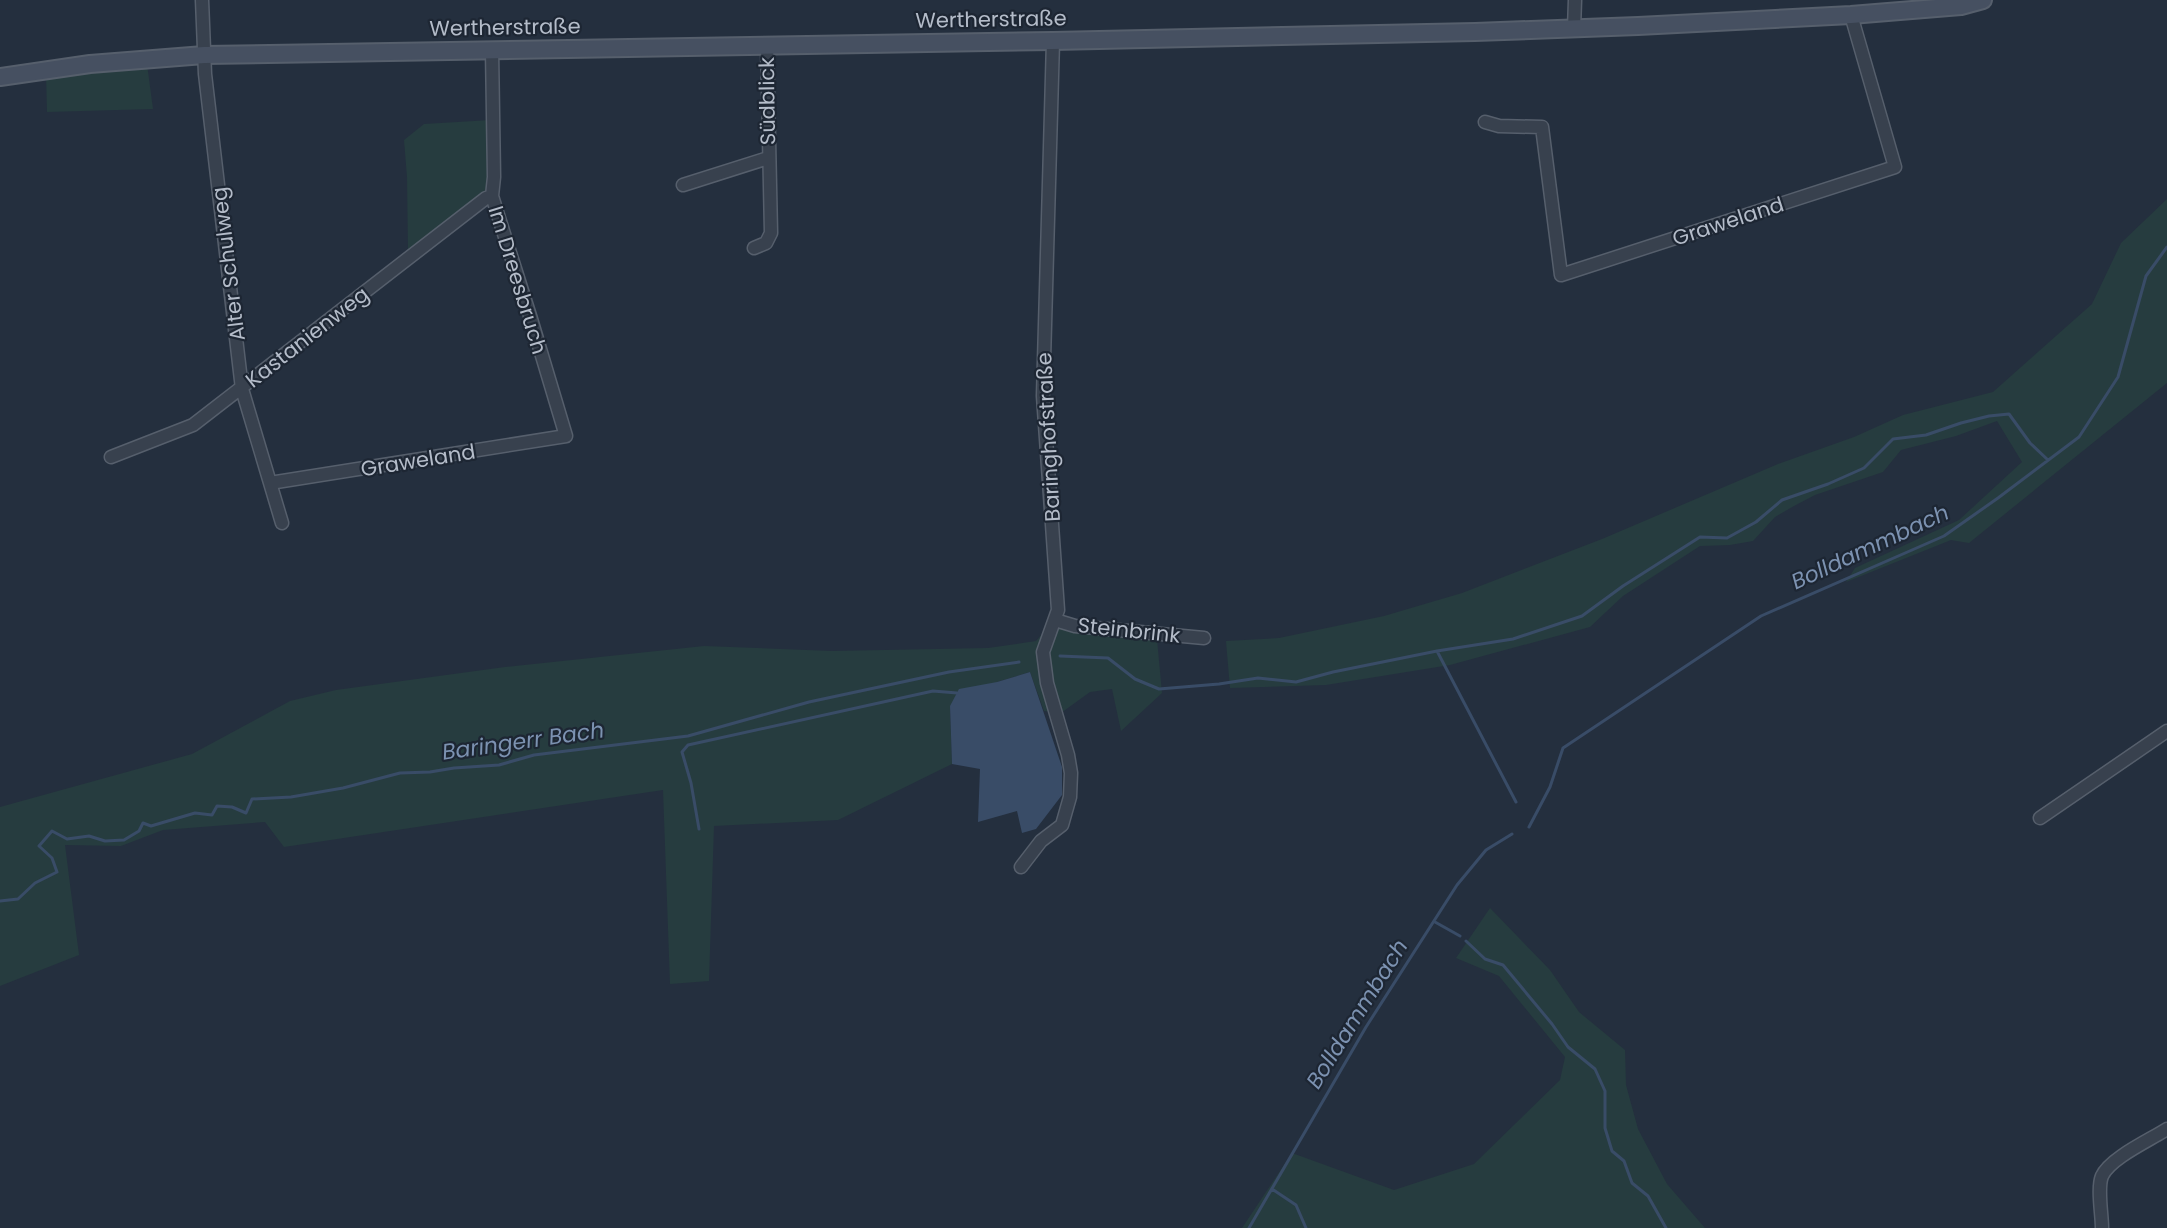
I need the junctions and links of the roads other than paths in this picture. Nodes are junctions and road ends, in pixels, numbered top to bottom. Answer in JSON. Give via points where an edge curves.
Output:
{"nodes":[{"id":1,"x":202,"y":0,"type":"edge"},
{"id":2,"x":1575,"y":0,"type":"edge"},
{"id":3,"x":1983,"y":0,"type":"edge"},
{"id":4,"x":1851,"y":15,"type":"junction"},
{"id":5,"x":1574,"y":29,"type":"junction"},
{"id":6,"x":1053,"y":41,"type":"junction"},
{"id":7,"x":766,"y":45,"type":"junction"},
{"id":8,"x":492,"y":50,"type":"junction"},
{"id":9,"x":204,"y":55,"type":"junction"},
{"id":10,"x":0,"y":77,"type":"edge"},
{"id":11,"x":1485,"y":122,"type":"dead end"},
{"id":12,"x":768,"y":158,"type":"junction"},
{"id":13,"x":683,"y":184,"type":"dead end"},
{"id":14,"x":492,"y":196,"type":"junction"},
{"id":15,"x":754,"y":248,"type":"dead end"},
{"id":16,"x":242,"y":389,"type":"junction"},
{"id":17,"x":566,"y":436,"type":"joint"},
{"id":18,"x":111,"y":457,"type":"dead end"},
{"id":19,"x":270,"y":483,"type":"junction"},
{"id":20,"x":282,"y":523,"type":"dead end"},
{"id":21,"x":1055,"y":620,"type":"junction"},
{"id":22,"x":1204,"y":638,"type":"dead end"},
{"id":23,"x":2167,"y":731,"type":"edge"},
{"id":24,"x":2040,"y":818,"type":"dead end"},
{"id":25,"x":1021,"y":867,"type":"dead end"},
{"id":26,"x":2167,"y":1129,"type":"edge"},
{"id":27,"x":2102,"y":1228,"type":"edge"}],
"edges":[{"from":1,"to":9,"type":"street","name":"Alter Schulweg"},
{"from":2,"to":5,"type":"street"},
{"from":3,"to":4,"type":"main road","name":"Wertherstraße","via":[[1961,6]]},
{"from":4,"to":5,"type":"main road","name":"Wertherstraße"},
{"from":4,"to":11,"type":"street","name":"Graweland","via":[[1895,167],[1561,275],[1542,127]]},
{"from":5,"to":6,"type":"main road","name":"Wertherstraße"},
{"from":6,"to":7,"type":"main road","name":"Wertherstraße"},
{"from":6,"to":21,"type":"street","name":"Baringhofstraße","via":[[1042,396],[1058,610]]},
{"from":7,"to":8,"type":"main road","name":"Wertherstraße"},
{"from":7,"to":12,"type":"street","name":"Südblick"},
{"from":8,"to":9,"type":"main road","name":"Wertherstraße"},
{"from":8,"to":14,"type":"street","name":"Im Dreesbruch"},
{"from":9,"to":10,"type":"main road","name":"Wertherstraße","via":[[90,64]]},
{"from":9,"to":16,"type":"street","name":"Alter Schulweg"},
{"from":12,"to":13,"type":"street","name":"Südblick"},
{"from":12,"to":15,"type":"street","name":"Südblick","via":[[771,233],[766,243]]},
{"from":14,"to":16,"type":"street","name":"Kastanienweg"},
{"from":14,"to":17,"type":"street","name":"Im Dreesbruch"},
{"from":16,"to":18,"type":"street","name":"Kastanienweg","via":[[193,425]]},
{"from":16,"to":19,"type":"street","name":"Alter Schulweg"},
{"from":17,"to":19,"type":"street","name":"Graweland"},
{"from":19,"to":20,"type":"street","name":"Alter Schulweg"},
{"from":21,"to":22,"type":"street","name":"Steinbrink","via":[[1075,626]]},
{"from":21,"to":25,"type":"street","name":"Baringhofstraße","via":[[1043,652],[1047,683],[1068,755],[1070,797],[1062,825],[1041,841]]},
{"from":23,"to":24,"type":"street"},
{"from":26,"to":27,"type":"street","via":[[2113,1162],[2103,1175]]}]}
